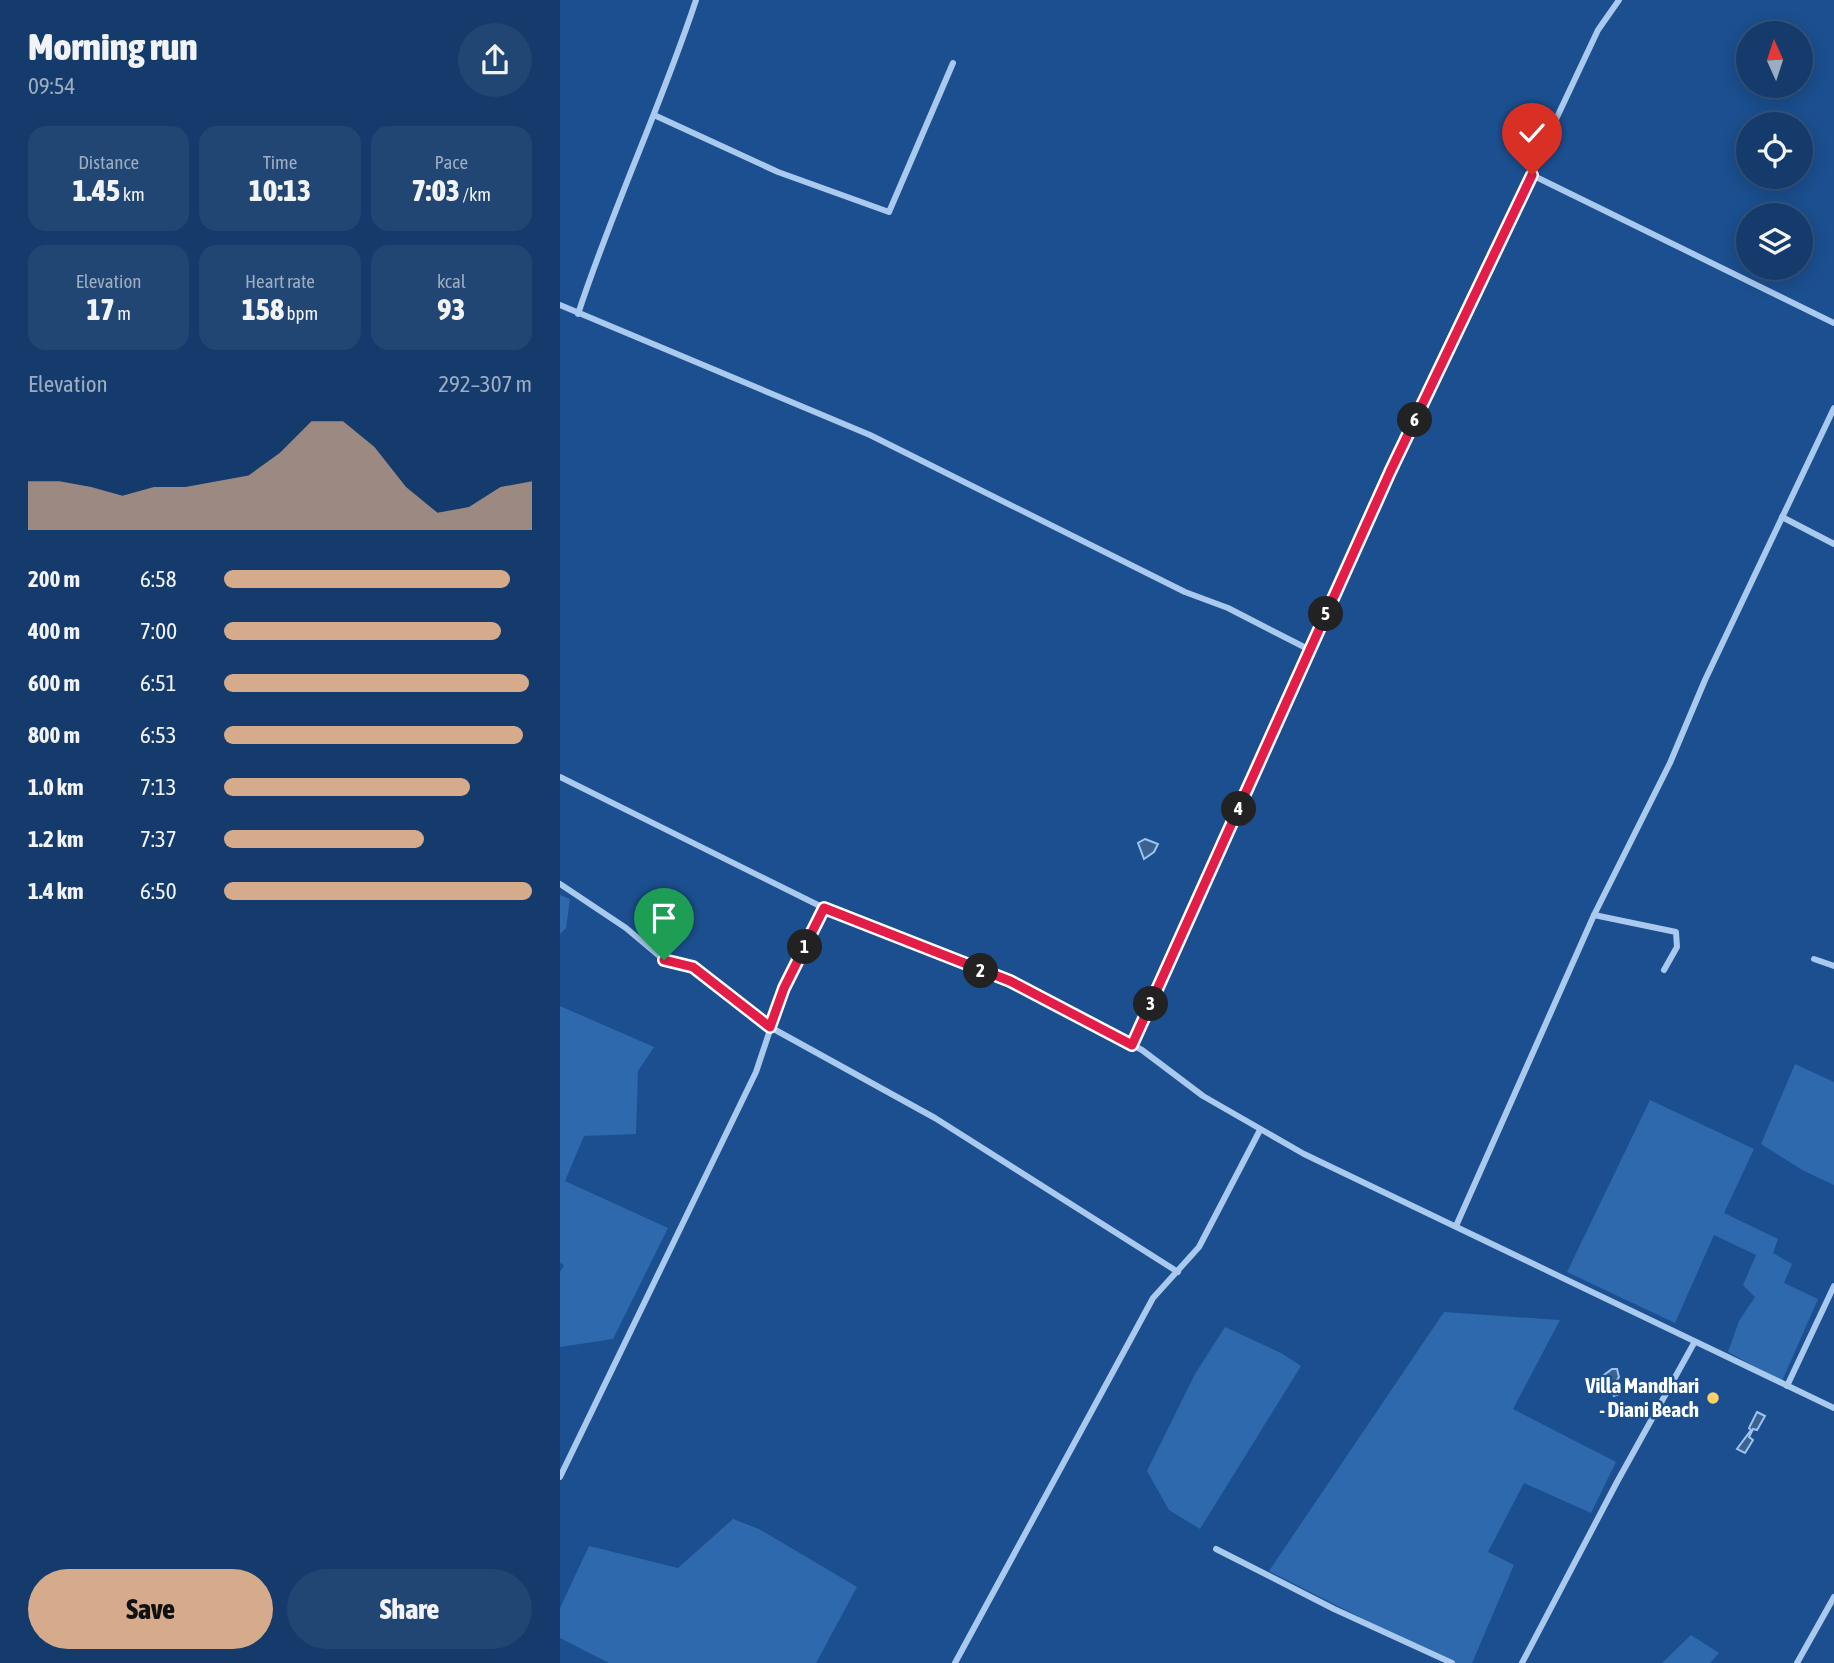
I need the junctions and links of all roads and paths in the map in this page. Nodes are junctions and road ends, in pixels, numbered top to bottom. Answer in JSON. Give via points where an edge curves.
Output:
{"nodes":[{"id":1,"x":696,"y":0,"type":"edge"},
{"id":2,"x":1619,"y":0,"type":"edge"},
{"id":3,"x":953,"y":63,"type":"dead end"},
{"id":4,"x":654,"y":115,"type":"junction"},
{"id":5,"x":1532,"y":175,"type":"junction"},
{"id":6,"x":560,"y":305,"type":"edge"},
{"id":7,"x":578,"y":314,"type":"junction"},
{"id":8,"x":1834,"y":323,"type":"edge"},
{"id":9,"x":1834,"y":408,"type":"edge"},
{"id":10,"x":1782,"y":517,"type":"junction"},
{"id":11,"x":1834,"y":544,"type":"edge"},
{"id":12,"x":1310,"y":650,"type":"junction"},
{"id":13,"x":560,"y":777,"type":"edge"},
{"id":14,"x":560,"y":884,"type":"edge"},
{"id":15,"x":824,"y":908,"type":"junction"},
{"id":16,"x":1594,"y":915,"type":"junction"},
{"id":17,"x":1814,"y":959,"type":"dead end"},
{"id":18,"x":1834,"y":966,"type":"edge"},
{"id":19,"x":1664,"y":970,"type":"dead end"},
{"id":20,"x":770,"y":1027,"type":"junction"},
{"id":21,"x":1132,"y":1045,"type":"junction"},
{"id":22,"x":1260,"y":1130,"type":"junction"},
{"id":23,"x":1456,"y":1226,"type":"junction"},
{"id":24,"x":1178,"y":1272,"type":"junction"},
{"id":25,"x":1834,"y":1286,"type":"edge"},
{"id":26,"x":1695,"y":1343,"type":"junction"},
{"id":27,"x":1787,"y":1386,"type":"junction"},
{"id":28,"x":1834,"y":1408,"type":"edge"},
{"id":29,"x":560,"y":1477,"type":"edge"},
{"id":30,"x":1216,"y":1549,"type":"dead end"},
{"id":31,"x":1834,"y":1597,"type":"edge"},
{"id":32,"x":955,"y":1663,"type":"edge"},
{"id":33,"x":1452,"y":1663,"type":"edge"},
{"id":34,"x":1522,"y":1663,"type":"edge"},
{"id":35,"x":1797,"y":1663,"type":"edge"}],
"edges":[{"from":1,"to":4,"type":"street"},
{"from":2,"to":5,"type":"street","via":[[1598,30]]},
{"from":3,"to":4,"type":"street","via":[[889,212],[778,172]]},
{"from":4,"to":7,"type":"street"},
{"from":5,"to":8,"type":"street"},
{"from":5,"to":12,"type":"street"},
{"from":6,"to":7,"type":"street"},
{"from":7,"to":12,"type":"street","via":[[870,435],[1185,593],[1227,608]]},
{"from":9,"to":10,"type":"street"},
{"from":10,"to":11,"type":"street"},
{"from":10,"to":16,"type":"street","via":[[1670,763]]},
{"from":12,"to":21,"type":"street"},
{"from":13,"to":15,"type":"street"},
{"from":14,"to":20,"type":"street","via":[[664,960],[693,967]]},
{"from":15,"to":20,"type":"street"},
{"from":15,"to":21,"type":"street","via":[[1010,981]]},
{"from":16,"to":19,"type":"street","via":[[1676,932],[1678,947]]},
{"from":16,"to":23,"type":"street"},
{"from":17,"to":18,"type":"street"},
{"from":20,"to":24,"type":"street","via":[[935,1118]]},
{"from":20,"to":29,"type":"street","via":[[756,1072]]},
{"from":21,"to":22,"type":"street"},
{"from":22,"to":23,"type":"street"},
{"from":22,"to":24,"type":"street","via":[[1199,1247]]},
{"from":23,"to":26,"type":"street"},
{"from":24,"to":32,"type":"street","via":[[1153,1298]]},
{"from":25,"to":27,"type":"street"},
{"from":26,"to":27,"type":"street"},
{"from":26,"to":34,"type":"street"},
{"from":27,"to":28,"type":"street"},
{"from":30,"to":33,"type":"street"},
{"from":31,"to":35,"type":"street"}]}
